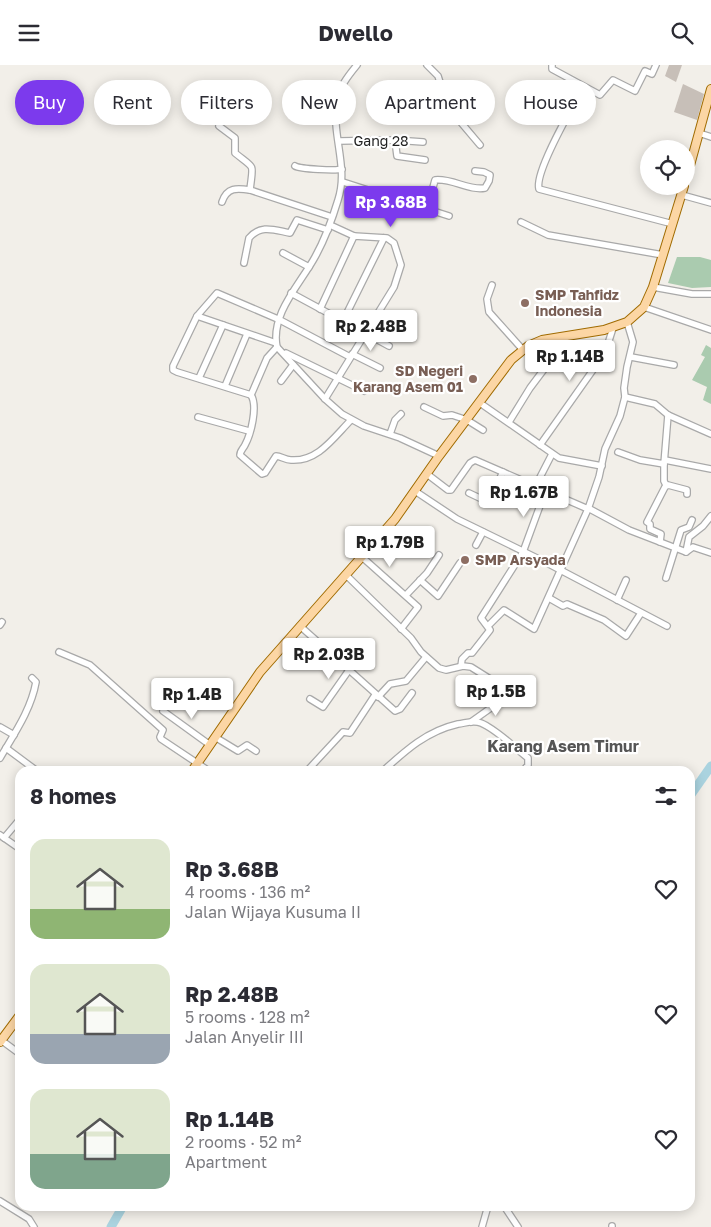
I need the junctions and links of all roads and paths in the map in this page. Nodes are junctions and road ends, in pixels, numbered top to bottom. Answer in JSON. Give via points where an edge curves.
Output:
{"nodes":[{"id":1,"x":357,"y":65,"type":"edge"},
{"id":2,"x":427,"y":65,"type":"edge"},
{"id":3,"x":552,"y":65,"type":"edge"},
{"id":4,"x":656,"y":65,"type":"edge"},
{"id":5,"x":711,"y":89,"type":"edge"},
{"id":6,"x":563,"y":125,"type":"edge"},
{"id":7,"x":219,"y":126,"type":"dead end"},
{"id":8,"x":699,"y":133,"type":"junction"},
{"id":9,"x":711,"y":137,"type":"edge"},
{"id":10,"x":395,"y":140,"type":"junction"},
{"id":11,"x":339,"y":141,"type":"junction"},
{"id":12,"x":422,"y":142,"type":"dead end"},
{"id":13,"x":480,"y":145,"type":"dead end"},
{"id":14,"x":695,"y":147,"type":"edge"},
{"id":15,"x":425,"y":160,"type":"dead end"},
{"id":16,"x":295,"y":166,"type":"dead end"},
{"id":17,"x":342,"y":169,"type":"junction"},
{"id":18,"x":475,"y":171,"type":"dead end"},
{"id":19,"x":343,"y":181,"type":"junction"},
{"id":20,"x":250,"y":190,"type":"junction"},
{"id":21,"x":682,"y":195,"type":"joint"},
{"id":22,"x":222,"y":202,"type":"dead end"},
{"id":23,"x":711,"y":203,"type":"edge"},
{"id":24,"x":427,"y":209,"type":"junction"},
{"id":25,"x":449,"y":216,"type":"dead end"},
{"id":26,"x":332,"y":217,"type":"junction"},
{"id":27,"x":521,"y":223,"type":"dead end"},
{"id":28,"x":673,"y":225,"type":"junction"},
{"id":29,"x":329,"y":228,"type":"junction"},
{"id":30,"x":354,"y":236,"type":"junction"},
{"id":31,"x":384,"y":238,"type":"junction"},
{"id":32,"x":282,"y":253,"type":"dead end"},
{"id":33,"x":663,"y":255,"type":"junction"},
{"id":34,"x":244,"y":263,"type":"dead end"},
{"id":35,"x":309,"y":267,"type":"junction"},
{"id":36,"x":492,"y":285,"type":"dead end"},
{"id":37,"x":653,"y":287,"type":"junction"},
{"id":38,"x":292,"y":293,"type":"junction"},
{"id":39,"x":711,"y":294,"type":"edge"},
{"id":40,"x":644,"y":307,"type":"junction"},
{"id":41,"x":320,"y":309,"type":"junction"},
{"id":42,"x":196,"y":316,"type":"junction"},
{"id":43,"x":280,"y":319,"type":"junction"},
{"id":44,"x":343,"y":321,"type":"junction"},
{"id":45,"x":627,"y":322,"type":"junction"},
{"id":46,"x":222,"y":325,"type":"junction"},
{"id":47,"x":613,"y":327,"type":"junction"},
{"id":48,"x":711,"y":330,"type":"edge"},
{"id":49,"x":247,"y":333,"type":"junction"},
{"id":50,"x":365,"y":333,"type":"junction"},
{"id":51,"x":556,"y":338,"type":"junction"},
{"id":52,"x":277,"y":345,"type":"junction"},
{"id":53,"x":389,"y":346,"type":"dead end"},
{"id":54,"x":523,"y":350,"type":"junction"},
{"id":55,"x":286,"y":353,"type":"dead end"},
{"id":56,"x":351,"y":355,"type":"junction"},
{"id":57,"x":631,"y":357,"type":"junction"},
{"id":58,"x":293,"y":365,"type":"junction"},
{"id":59,"x":674,"y":365,"type":"dead end"},
{"id":60,"x":380,"y":368,"type":"dead end"},
{"id":61,"x":199,"y":378,"type":"junction"},
{"id":62,"x":338,"y":378,"type":"junction"},
{"id":63,"x":281,"y":381,"type":"dead end"},
{"id":64,"x":225,"y":387,"type":"junction"},
{"id":65,"x":364,"y":391,"type":"dead end"},
{"id":66,"x":251,"y":395,"type":"junction"},
{"id":67,"x":624,"y":397,"type":"junction"},
{"id":68,"x":325,"y":399,"type":"junction"},
{"id":69,"x":480,"y":403,"type":"junction"},
{"id":70,"x":424,"y":407,"type":"dead end"},
{"id":71,"x":401,"y":414,"type":"dead end"},
{"id":72,"x":668,"y":415,"type":"junction"},
{"id":73,"x":198,"y":417,"type":"dead end"},
{"id":74,"x":351,"y":420,"type":"junction"},
{"id":75,"x":467,"y":420,"type":"junction"},
{"id":76,"x":508,"y":422,"type":"junction"},
{"id":77,"x":483,"y":430,"type":"dead end"},
{"id":78,"x":250,"y":431,"type":"junction"},
{"id":79,"x":390,"y":434,"type":"junction"},
{"id":80,"x":711,"y":435,"type":"edge"},
{"id":81,"x":540,"y":445,"type":"junction"},
{"id":82,"x":618,"y":453,"type":"dead end"},
{"id":83,"x":552,"y":454,"type":"junction"},
{"id":84,"x":439,"y":456,"type":"junction"},
{"id":85,"x":665,"y":462,"type":"junction"},
{"id":86,"x":602,"y":466,"type":"junction"},
{"id":87,"x":711,"y":469,"type":"edge"},
{"id":88,"x":503,"y":472,"type":"junction"},
{"id":89,"x":427,"y":474,"type":"junction"},
{"id":90,"x":666,"y":485,"type":"junction"},
{"id":91,"x":536,"y":487,"type":"junction"},
{"id":92,"x":415,"y":491,"type":"junction"},
{"id":93,"x":545,"y":492,"type":"junction"},
{"id":94,"x":469,"y":493,"type":"dead end"},
{"id":95,"x":686,"y":494,"type":"dead end"},
{"id":96,"x":588,"y":508,"type":"junction"},
{"id":97,"x":711,"y":516,"type":"edge"},
{"id":98,"x":692,"y":519,"type":"dead end"},
{"id":99,"x":483,"y":532,"type":"junction"},
{"id":100,"x":660,"y":542,"type":"junction"},
{"id":101,"x":476,"y":545,"type":"dead end"},
{"id":102,"x":676,"y":549,"type":"junction"},
{"id":103,"x":523,"y":552,"type":"junction"},
{"id":104,"x":686,"y":552,"type":"junction"},
{"id":105,"x":711,"y":553,"type":"edge"},
{"id":106,"x":439,"y":555,"type":"dead end"},
{"id":107,"x":362,"y":557,"type":"junction"},
{"id":108,"x":460,"y":563,"type":"dead end"},
{"id":109,"x":561,"y":570,"type":"junction"},
{"id":110,"x":346,"y":575,"type":"junction"},
{"id":111,"x":666,"y":578,"type":"dead end"},
{"id":112,"x":420,"y":580,"type":"junction"},
{"id":113,"x":626,"y":580,"type":"dead end"},
{"id":114,"x":406,"y":595,"type":"junction"},
{"id":115,"x":549,"y":598,"type":"junction"},
{"id":116,"x":617,"y":600,"type":"junction"},
{"id":117,"x":641,"y":613,"type":"junction"},
{"id":118,"x":300,"y":626,"type":"junction"},
{"id":119,"x":488,"y":626,"type":"junction"},
{"id":120,"x":667,"y":626,"type":"dead end"},
{"id":121,"x":401,"y":629,"type":"junction"},
{"id":122,"x":59,"y":652,"type":"dead end"},
{"id":123,"x":426,"y":657,"type":"junction"},
{"id":124,"x":461,"y":666,"type":"junction"},
{"id":125,"x":349,"y":670,"type":"junction"},
{"id":126,"x":32,"y":678,"type":"dead end"},
{"id":127,"x":412,"y":693,"type":"dead end"},
{"id":128,"x":377,"y":696,"type":"junction"},
{"id":129,"x":310,"y":699,"type":"dead end"},
{"id":130,"x":163,"y":711,"type":"dead end"},
{"id":131,"x":470,"y":722,"type":"junction"},
{"id":132,"x":0,"y":727,"type":"edge"},
{"id":133,"x":14,"y":735,"type":"junction"},
{"id":134,"x":215,"y":737,"type":"junction"},
{"id":135,"x":210,"y":745,"type":"junction"},
{"id":136,"x":6,"y":748,"type":"junction"},
{"id":137,"x":256,"y":751,"type":"dead end"},
{"id":138,"x":0,"y":758,"type":"edge"},
{"id":139,"x":197,"y":764,"type":"junction"},
{"id":140,"x":30,"y":766,"type":"edge"},
{"id":141,"x":200,"y":766,"type":"edge"},
{"id":142,"x":312,"y":766,"type":"edge"},
{"id":143,"x":388,"y":766,"type":"edge"},
{"id":144,"x":527,"y":766,"type":"edge"},
{"id":145,"x":15,"y":824,"type":"edge"},
{"id":146,"x":2,"y":837,"type":"edge"},
{"id":147,"x":15,"y":846,"type":"edge"},
{"id":148,"x":15,"y":1022,"type":"edge"},
{"id":149,"x":0,"y":1041,"type":"edge"},
{"id":150,"x":15,"y":1051,"type":"edge"},
{"id":151,"x":0,"y":1201,"type":"edge"},
{"id":152,"x":15,"y":1210,"type":"edge"},
{"id":153,"x":16,"y":1211,"type":"edge"},
{"id":154,"x":487,"y":1211,"type":"edge"},
{"id":155,"x":507,"y":1211,"type":"edge"},
{"id":156,"x":515,"y":1225,"type":"edge"},
{"id":157,"x":34,"y":1227,"type":"edge"},
{"id":158,"x":482,"y":1227,"type":"edge"}],
"edges":[{"from":1,"to":11,"type":"street","via":[[342,85],[336,102]]},
{"from":2,"to":13,"type":"street","via":[[438,75],[444,95],[458,119]]},
{"from":3,"to":4,"type":"street","via":[[552,69],[600,95],[613,80],[634,91],[645,71],[652,73]]},
{"from":5,"to":8,"type":"main road"},
{"from":6,"to":28,"type":"street","via":[[545,163],[539,189]]},
{"from":7,"to":20,"type":"street","via":[[235,138],[235,153],[251,164]]},
{"from":8,"to":9,"type":"street"},
{"from":8,"to":14,"type":"main road"},
{"from":10,"to":11,"type":"street","name":"Gang 28"},
{"from":10,"to":12,"type":"street","name":"Gang 28"},
{"from":10,"to":15,"type":"street","via":[[397,156]]},
{"from":11,"to":17,"type":"street"},
{"from":16,"to":17,"type":"street","via":[[330,171]]},
{"from":17,"to":19,"type":"street"},
{"from":18,"to":24,"type":"street","via":[[490,175],[485,188],[436,180]]},
{"from":19,"to":24,"type":"street"},
{"from":19,"to":26,"type":"street"},
{"from":20,"to":22,"type":"street","via":[[232,189]]},
{"from":20,"to":26,"type":"street"},
{"from":21,"to":23,"type":"street"},
{"from":21,"to":28,"type":"main road"},
{"from":24,"to":25,"type":"street"},
{"from":26,"to":29,"type":"street"},
{"from":27,"to":33,"type":"street","via":[[548,235]]},
{"from":28,"to":33,"type":"main road"},
{"from":29,"to":30,"type":"street"},
{"from":29,"to":34,"type":"street","via":[[297,220],[290,233],[261,229],[249,238]]},
{"from":29,"to":35,"type":"street"},
{"from":30,"to":31,"type":"street"},
{"from":30,"to":41,"type":"street"},
{"from":31,"to":44,"type":"street"},
{"from":31,"to":50,"type":"street","via":[[396,246],[401,265]]},
{"from":32,"to":35,"type":"street"},
{"from":33,"to":37,"type":"main road"},
{"from":35,"to":38,"type":"street"},
{"from":36,"to":54,"type":"street","via":[[487,299],[489,312]]},
{"from":37,"to":39,"type":"street"},
{"from":37,"to":40,"type":"main road"},
{"from":38,"to":41,"type":"street"},
{"from":38,"to":43,"type":"street"},
{"from":40,"to":45,"type":"main road"},
{"from":40,"to":48,"type":"street"},
{"from":41,"to":44,"type":"street"},
{"from":42,"to":43,"type":"street","via":[[217,293]]},
{"from":42,"to":46,"type":"street"},
{"from":42,"to":61,"type":"street","via":[[172,367],[177,373]]},
{"from":43,"to":52,"type":"street"},
{"from":43,"to":56,"type":"street"},
{"from":44,"to":50,"type":"street"},
{"from":45,"to":47,"type":"main road"},
{"from":45,"to":57,"type":"street","via":[[633,337]]},
{"from":46,"to":49,"type":"street"},
{"from":46,"to":61,"type":"street"},
{"from":47,"to":51,"type":"main road"},
{"from":47,"to":81,"type":"street","via":[[605,353]]},
{"from":49,"to":52,"type":"street"},
{"from":49,"to":64,"type":"street"},
{"from":50,"to":53,"type":"street"},
{"from":50,"to":56,"type":"street"},
{"from":51,"to":54,"type":"main road","via":[[542,340]]},
{"from":51,"to":76,"type":"street","via":[[554,356]]},
{"from":52,"to":58,"type":"street"},
{"from":52,"to":66,"type":"street","via":[[267,358]]},
{"from":54,"to":69,"type":"main road","via":[[505,367]]},
{"from":55,"to":62,"type":"street"},
{"from":56,"to":60,"type":"street"},
{"from":56,"to":62,"type":"street"},
{"from":57,"to":59,"type":"street"},
{"from":57,"to":67,"type":"street"},
{"from":58,"to":63,"type":"street"},
{"from":58,"to":68,"type":"street"},
{"from":61,"to":64,"type":"street"},
{"from":62,"to":65,"type":"street"},
{"from":62,"to":68,"type":"street"},
{"from":64,"to":66,"type":"street"},
{"from":66,"to":78,"type":"street","via":[[255,404]]},
{"from":67,"to":72,"type":"street","via":[[650,402]]},
{"from":67,"to":86,"type":"street"},
{"from":68,"to":74,"type":"street"},
{"from":69,"to":75,"type":"main road"},
{"from":69,"to":76,"type":"street"},
{"from":70,"to":75,"type":"street","via":[[443,416]]},
{"from":71,"to":79,"type":"street"},
{"from":72,"to":80,"type":"street"},
{"from":72,"to":85,"type":"street"},
{"from":73,"to":78,"type":"street"},
{"from":74,"to":78,"type":"street","via":[[316,454],[292,460],[276,455],[264,474],[240,457]]},
{"from":74,"to":79,"type":"street"},
{"from":75,"to":77,"type":"street"},
{"from":75,"to":84,"type":"main road"},
{"from":76,"to":81,"type":"street"},
{"from":79,"to":84,"type":"street"},
{"from":81,"to":83,"type":"street"},
{"from":82,"to":85,"type":"street","via":[[640,460]]},
{"from":83,"to":86,"type":"street"},
{"from":83,"to":91,"type":"street"},
{"from":84,"to":89,"type":"main road"},
{"from":85,"to":87,"type":"street"},
{"from":85,"to":90,"type":"street"},
{"from":86,"to":96,"type":"street"},
{"from":88,"to":89,"type":"street","via":[[472,460],[448,490]]},
{"from":88,"to":91,"type":"street"},
{"from":88,"to":94,"type":"street","via":[[486,501]]},
{"from":89,"to":92,"type":"main road"},
{"from":90,"to":95,"type":"street","via":[[688,489]]},
{"from":90,"to":100,"type":"street","via":[[647,522],[650,529],[661,535]]},
{"from":91,"to":93,"type":"street"},
{"from":92,"to":99,"type":"street"},
{"from":92,"to":107,"type":"main road"},
{"from":93,"to":96,"type":"street"},
{"from":93,"to":103,"type":"street"},
{"from":96,"to":100,"type":"street"},
{"from":96,"to":109,"type":"street"},
{"from":97,"to":104,"type":"street","via":[[689,537]]},
{"from":98,"to":102,"type":"street","via":[[689,528],[681,530]]},
{"from":99,"to":101,"type":"street"},
{"from":99,"to":103,"type":"street"},
{"from":100,"to":102,"type":"street"},
{"from":102,"to":104,"type":"street"},
{"from":102,"to":111,"type":"street"},
{"from":103,"to":109,"type":"street"},
{"from":103,"to":119,"type":"street","via":[[481,618]]},
{"from":104,"to":105,"type":"street","via":[[693,547]]},
{"from":106,"to":112,"type":"street"},
{"from":107,"to":110,"type":"main road"},
{"from":107,"to":114,"type":"street"},
{"from":108,"to":112,"type":"street","via":[[438,596]]},
{"from":109,"to":115,"type":"street"},
{"from":109,"to":116,"type":"street"},
{"from":110,"to":118,"type":"main road"},
{"from":110,"to":121,"type":"street"},
{"from":112,"to":114,"type":"street"},
{"from":113,"to":116,"type":"street"},
{"from":114,"to":121,"type":"street","via":[[418,607]]},
{"from":115,"to":117,"type":"street","via":[[604,619],[626,636]]},
{"from":115,"to":119,"type":"street","via":[[534,629],[504,610]]},
{"from":116,"to":117,"type":"street"},
{"from":117,"to":120,"type":"street"},
{"from":118,"to":125,"type":"street"},
{"from":118,"to":134,"type":"main road","via":[[260,672]]},
{"from":119,"to":124,"type":"street","via":[[490,630],[486,636],[472,653],[464,657]]},
{"from":121,"to":123,"type":"street"},
{"from":122,"to":139,"type":"street","via":[[90,665],[164,730],[161,739]]},
{"from":123,"to":124,"type":"street","via":[[443,670]]},
{"from":123,"to":128,"type":"street","via":[[406,681],[390,684]]},
{"from":124,"to":131,"type":"street","via":[[474,668],[509,695]]},
{"from":125,"to":128,"type":"street"},
{"from":125,"to":129,"type":"street","via":[[323,707]]},
{"from":126,"to":133,"type":"street","via":[[36,682],[34,692]]},
{"from":127,"to":128,"type":"street","via":[[397,711]]},
{"from":128,"to":142,"type":"street","via":[[350,733],[343,732]]},
{"from":130,"to":135,"type":"street"},
{"from":131,"to":143,"type":"street","via":[[425,736]]},
{"from":131,"to":144,"type":"street","via":[[487,726],[528,758]]},
{"from":132,"to":133,"type":"street"},
{"from":133,"to":136,"type":"street"},
{"from":134,"to":135,"type":"main road"},
{"from":134,"to":137,"type":"street","via":[[238,751],[246,745]]},
{"from":135,"to":139,"type":"main road"},
{"from":136,"to":138,"type":"street"},
{"from":136,"to":140,"type":"street"},
{"from":139,"to":141,"type":"street"},
{"from":145,"to":146,"type":"street"},
{"from":146,"to":147,"type":"street"},
{"from":148,"to":149,"type":"main road"},
{"from":149,"to":150,"type":"street"},
{"from":151,"to":152,"type":"street"},
{"from":153,"to":157,"type":"street","via":[[29,1219]]},
{"from":154,"to":158,"type":"street"},
{"from":155,"to":156,"type":"street"}]}
